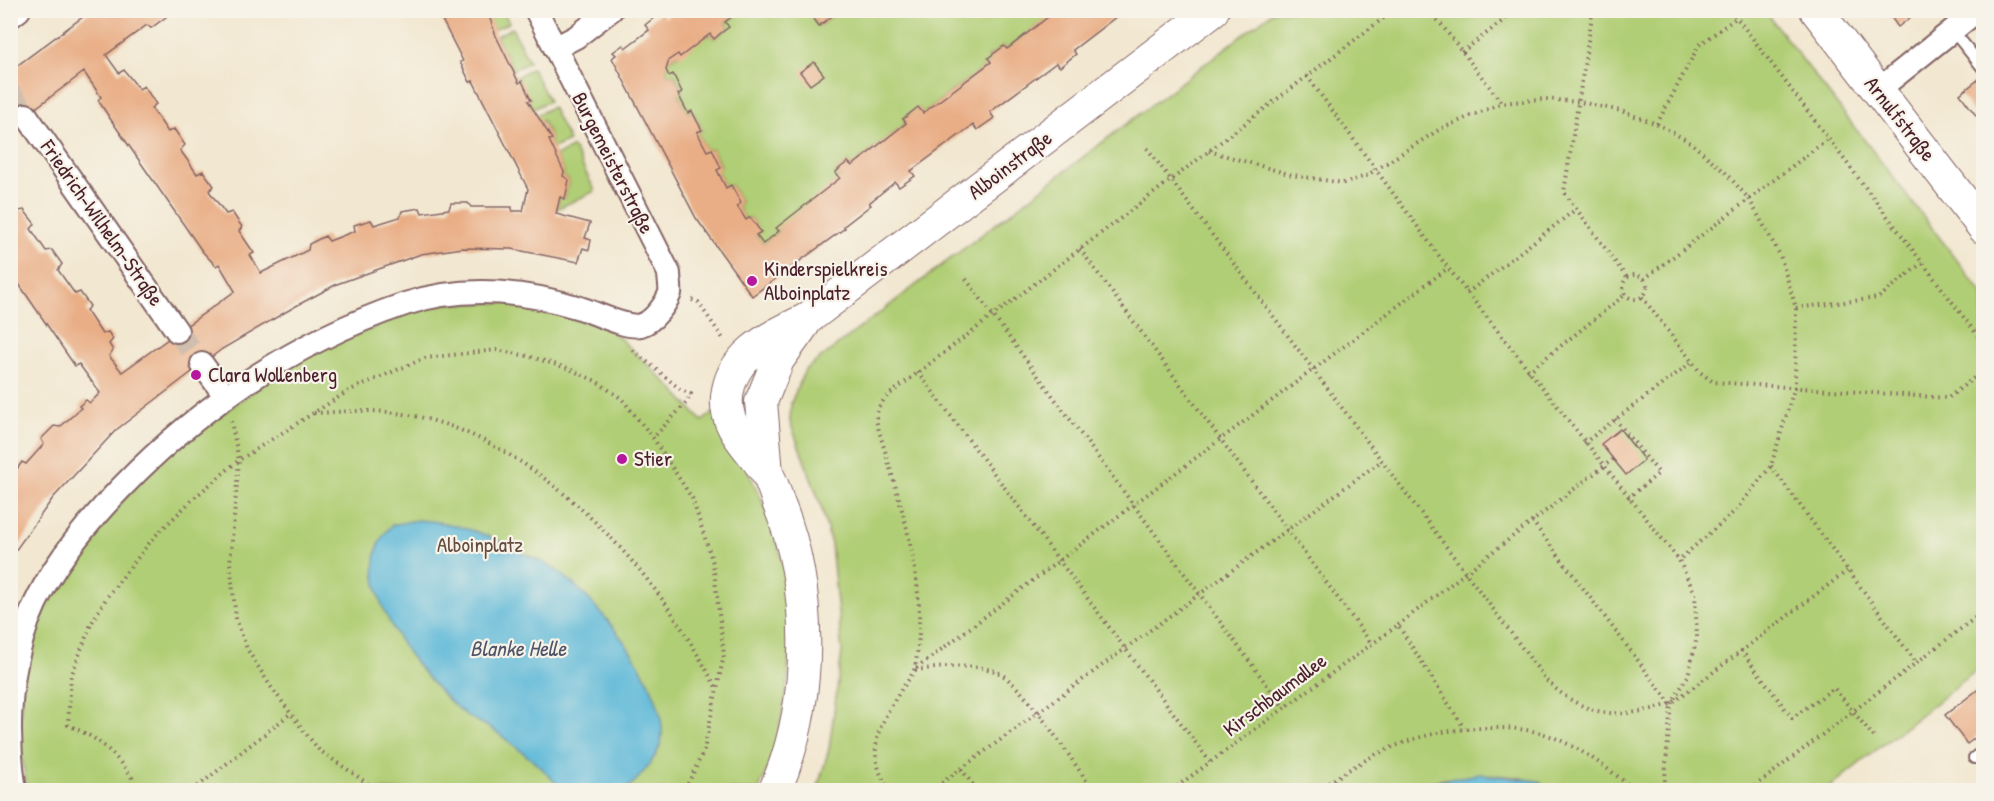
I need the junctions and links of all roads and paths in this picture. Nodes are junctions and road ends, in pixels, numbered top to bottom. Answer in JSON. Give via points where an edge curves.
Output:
{"nodes":[{"id":1,"x":19,"y":10,"type":"edge"},
{"id":2,"x":536,"y":10,"type":"edge"},
{"id":3,"x":611,"y":10,"type":"edge"},
{"id":4,"x":1213,"y":10,"type":"edge"},
{"id":5,"x":1394,"y":10,"type":"edge"},
{"id":6,"x":1430,"y":10,"type":"edge"},
{"id":7,"x":1517,"y":10,"type":"edge"},
{"id":8,"x":1593,"y":10,"type":"edge"},
{"id":9,"x":1731,"y":10,"type":"edge"},
{"id":10,"x":1816,"y":10,"type":"edge"},
{"id":11,"x":1978,"y":10,"type":"edge"},
{"id":12,"x":10,"y":17,"type":"edge"},
{"id":13,"x":1736,"y":18,"type":"junction"},
{"id":14,"x":1954,"y":32,"type":"junction"},
{"id":15,"x":555,"y":48,"type":"junction"},
{"id":16,"x":1462,"y":52,"type":"junction"},
{"id":17,"x":1983,"y":68,"type":"edge"},
{"id":18,"x":1307,"y":76,"type":"junction"},
{"id":19,"x":1878,"y":90,"type":"junction"},
{"id":20,"x":1580,"y":102,"type":"junction"},
{"id":21,"x":1502,"y":103,"type":"junction"},
{"id":22,"x":26,"y":115,"type":"tunnel mouth"},
{"id":23,"x":1657,"y":124,"type":"junction"},
{"id":24,"x":1828,"y":139,"type":"junction"},
{"id":25,"x":1147,"y":148,"type":"dead end"},
{"id":26,"x":1209,"y":151,"type":"junction"},
{"id":27,"x":1376,"y":169,"type":"junction"},
{"id":28,"x":1170,"y":180,"type":"junction"},
{"id":29,"x":1749,"y":199,"type":"junction"},
{"id":30,"x":1575,"y":210,"type":"junction"},
{"id":31,"x":1983,"y":228,"type":"edge"},
{"id":32,"x":1080,"y":249,"type":"junction"},
{"id":33,"x":1922,"y":263,"type":"junction"},
{"id":34,"x":1448,"y":268,"type":"junction"},
{"id":35,"x":1627,"y":278,"type":"junction"},
{"id":36,"x":966,"y":279,"type":"dead end"},
{"id":37,"x":1644,"y":279,"type":"junction"},
{"id":38,"x":1467,"y":293,"type":"junction"},
{"id":39,"x":1626,"y":294,"type":"junction"},
{"id":40,"x":1642,"y":297,"type":"junction"},
{"id":41,"x":698,"y":302,"type":"dead end"},
{"id":42,"x":1796,"y":308,"type":"junction"},
{"id":43,"x":993,"y":316,"type":"junction"},
{"id":44,"x":177,"y":331,"type":"tunnel mouth"},
{"id":45,"x":724,"y":341,"type":"dead end"},
{"id":46,"x":1983,"y":345,"type":"edge"},
{"id":47,"x":634,"y":351,"type":"dead end"},
{"id":48,"x":1692,"y":362,"type":"junction"},
{"id":49,"x":202,"y":364,"type":"tunnel mouth"},
{"id":50,"x":1312,"y":370,"type":"junction"},
{"id":51,"x":1983,"y":370,"type":"edge"},
{"id":52,"x":918,"y":372,"type":"junction"},
{"id":53,"x":1528,"y":372,"type":"junction"},
{"id":54,"x":1795,"y":386,"type":"junction"},
{"id":55,"x":226,"y":397,"type":"junction"},
{"id":56,"x":314,"y":413,"type":"junction"},
{"id":57,"x":1615,"y":419,"type":"junction"},
{"id":58,"x":653,"y":438,"type":"junction"},
{"id":59,"x":1221,"y":439,"type":"junction"},
{"id":60,"x":1584,"y":443,"type":"junction"},
{"id":61,"x":1613,"y":459,"type":"dead end"},
{"id":62,"x":239,"y":460,"type":"junction"},
{"id":63,"x":1380,"y":462,"type":"junction"},
{"id":64,"x":1771,"y":466,"type":"junction"},
{"id":65,"x":1603,"y":467,"type":"junction"},
{"id":66,"x":1628,"y":498,"type":"junction"},
{"id":67,"x":1133,"y":505,"type":"junction"},
{"id":68,"x":1532,"y":520,"type":"junction"},
{"id":69,"x":1288,"y":530,"type":"junction"},
{"id":70,"x":1679,"y":560,"type":"junction"},
{"id":71,"x":1059,"y":561,"type":"junction"},
{"id":72,"x":1847,"y":571,"type":"junction"},
{"id":73,"x":1464,"y":573,"type":"junction"},
{"id":74,"x":1199,"y":594,"type":"junction"},
{"id":75,"x":1983,"y":611,"type":"edge"},
{"id":76,"x":1398,"y":625,"type":"junction"},
{"id":77,"x":1371,"y":643,"type":"junction"},
{"id":78,"x":1125,"y":649,"type":"junction"},
{"id":79,"x":1741,"y":650,"type":"junction"},
{"id":80,"x":1915,"y":661,"type":"junction"},
{"id":81,"x":914,"y":670,"type":"junction"},
{"id":82,"x":717,"y":690,"type":"junction"},
{"id":83,"x":1671,"y":704,"type":"junction"},
{"id":84,"x":1284,"y":708,"type":"junction"},
{"id":85,"x":1852,"y":710,"type":"junction"},
{"id":86,"x":1038,"y":713,"type":"junction"},
{"id":87,"x":290,"y":714,"type":"junction"},
{"id":88,"x":1464,"y":728,"type":"junction"},
{"id":89,"x":1874,"y":737,"type":"dead end"},
{"id":90,"x":1983,"y":750,"type":"edge"},
{"id":91,"x":1974,"y":758,"type":"dead end"},
{"id":92,"x":1210,"y":762,"type":"junction"},
{"id":93,"x":961,"y":769,"type":"junction"},
{"id":94,"x":15,"y":790,"type":"edge"},
{"id":95,"x":130,"y":790,"type":"edge"},
{"id":96,"x":193,"y":790,"type":"edge"},
{"id":97,"x":377,"y":790,"type":"edge"},
{"id":98,"x":685,"y":790,"type":"edge"},
{"id":99,"x":774,"y":790,"type":"edge"},
{"id":100,"x":889,"y":790,"type":"edge"},
{"id":101,"x":932,"y":790,"type":"edge"},
{"id":102,"x":977,"y":790,"type":"edge"},
{"id":103,"x":1093,"y":790,"type":"edge"},
{"id":104,"x":1172,"y":790,"type":"edge"},
{"id":105,"x":1319,"y":790,"type":"edge"},
{"id":106,"x":1635,"y":790,"type":"edge"},
{"id":107,"x":1664,"y":790,"type":"edge"},
{"id":108,"x":1750,"y":790,"type":"edge"}],
"edges":[{"from":1,"to":12,"type":"street"},
{"from":2,"to":15,"type":"street","name":"Burgemeisterstraße"},
{"from":3,"to":15,"type":"street"},
{"from":4,"to":99,"type":"street","name":"Alboinstraße","via":[[807,319],[778,360],[763,396],[767,473],[786,519],[799,572],[803,622],[794,735]]},
{"from":5,"to":18,"type":"path"},
{"from":6,"to":16,"type":"path"},
{"from":7,"to":16,"type":"path"},
{"from":8,"to":20,"type":"path"},
{"from":9,"to":13,"type":"path"},
{"from":10,"to":19,"type":"street","name":"Arnulfstraße"},
{"from":11,"to":14,"type":"street"},
{"from":13,"to":23,"type":"path","via":[[1699,45]]},
{"from":13,"to":24,"type":"path"},
{"from":14,"to":17,"type":"lane"},
{"from":14,"to":19,"type":"street"},
{"from":15,"to":55,"type":"street","name":"Burgemeisterstraße","via":[[669,273],[670,292],[655,317],[641,326],[625,324],[562,303],[502,291],[436,296],[396,307],[322,338]]},
{"from":16,"to":21,"type":"path"},
{"from":18,"to":26,"type":"path"},
{"from":18,"to":27,"type":"path"},
{"from":19,"to":31,"type":"street","name":"Arnulfstraße"},
{"from":20,"to":21,"type":"path","via":[[1545,99]]},
{"from":20,"to":23,"type":"path"},
{"from":20,"to":30,"type":"path","via":[[1564,184]]},
{"from":21,"to":27,"type":"path","via":[[1440,129]]},
{"from":22,"to":44,"type":"street","name":"Friedrich-Wilhelm-Straße"},
{"from":23,"to":29,"type":"path","via":[[1690,142]]},
{"from":24,"to":29,"type":"path"},
{"from":24,"to":33,"type":"path"},
{"from":25,"to":28,"type":"path"},
{"from":26,"to":27,"type":"path","via":[[1281,173],[1343,183]]},
{"from":26,"to":28,"type":"path"},
{"from":27,"to":34,"type":"path"},
{"from":28,"to":32,"type":"path"},
{"from":28,"to":50,"type":"path"},
{"from":29,"to":37,"type":"path"},
{"from":29,"to":42,"type":"path","via":[[1780,255]]},
{"from":30,"to":35,"type":"path"},
{"from":30,"to":38,"type":"path"},
{"from":32,"to":43,"type":"path"},
{"from":32,"to":59,"type":"path"},
{"from":33,"to":42,"type":"path","via":[[1878,298]]},
{"from":33,"to":46,"type":"path"},
{"from":34,"to":38,"type":"path"},
{"from":34,"to":50,"type":"path"},
{"from":35,"to":37,"type":"path","via":[[1636,275]]},
{"from":35,"to":39,"type":"path","via":[[1623,287]]},
{"from":36,"to":43,"type":"path"},
{"from":37,"to":40,"type":"path","via":[[1647,289]]},
{"from":38,"to":53,"type":"path"},
{"from":39,"to":40,"type":"path","via":[[1634,299]]},
{"from":39,"to":53,"type":"path"},
{"from":40,"to":48,"type":"path"},
{"from":41,"to":45,"type":"path"},
{"from":42,"to":54,"type":"path"},
{"from":43,"to":52,"type":"path"},
{"from":43,"to":67,"type":"path"},
{"from":47,"to":58,"type":"path","via":[[691,394]]},
{"from":48,"to":54,"type":"path","via":[[1706,378],[1718,384]]},
{"from":48,"to":57,"type":"path"},
{"from":49,"to":55,"type":"street"},
{"from":50,"to":59,"type":"path"},
{"from":50,"to":63,"type":"path"},
{"from":51,"to":54,"type":"path","via":[[1948,398]]},
{"from":52,"to":71,"type":"path"},
{"from":52,"to":81,"type":"path","via":[[886,397],[876,420],[911,545],[919,630]]},
{"from":53,"to":60,"type":"path"},
{"from":54,"to":64,"type":"path"},
{"from":55,"to":62,"type":"path"},
{"from":55,"to":94,"type":"street","via":[[143,465],[92,519],[50,576],[22,637],[15,669],[11,708]]},
{"from":56,"to":58,"type":"path","via":[[350,390],[425,358],[496,350],[567,368],[596,381],[622,399]]},
{"from":56,"to":62,"type":"path"},
{"from":56,"to":82,"type":"path","via":[[398,413],[437,421],[509,453],[598,524],[665,602]]},
{"from":57,"to":60,"type":"path"},
{"from":57,"to":66,"type":"path","via":[[1659,473]]},
{"from":58,"to":82,"type":"path","via":[[692,498],[713,563],[724,655]]},
{"from":59,"to":67,"type":"path"},
{"from":59,"to":69,"type":"path"},
{"from":60,"to":65,"type":"path"},
{"from":61,"to":65,"type":"path","name":"Kirschbaumallee"},
{"from":62,"to":87,"type":"path","via":[[230,563],[236,619],[247,649]]},
{"from":62,"to":95,"type":"path","via":[[154,537],[107,597],[83,640],[71,676],[68,725],[93,736],[114,752],[132,778]]},
{"from":63,"to":69,"type":"path"},
{"from":63,"to":73,"type":"path"},
{"from":64,"to":70,"type":"path","via":[[1736,510]]},
{"from":64,"to":72,"type":"path"},
{"from":65,"to":66,"type":"path"},
{"from":65,"to":68,"type":"path","name":"Kirschbaumallee"},
{"from":66,"to":70,"type":"path"},
{"from":67,"to":71,"type":"path"},
{"from":67,"to":74,"type":"path"},
{"from":68,"to":73,"type":"path","name":"Kirschbaumallee"},
{"from":68,"to":83,"type":"path"},
{"from":69,"to":74,"type":"path"},
{"from":69,"to":77,"type":"path"},
{"from":70,"to":83,"type":"path","via":[[1695,594],[1697,637],[1688,676]]},
{"from":71,"to":78,"type":"path"},
{"from":71,"to":81,"type":"path"},
{"from":72,"to":79,"type":"path"},
{"from":72,"to":80,"type":"path"},
{"from":73,"to":76,"type":"path","name":"Kirschbaumallee"},
{"from":73,"to":83,"type":"path","via":[[1547,681],[1574,702],[1614,715],[1642,713]]},
{"from":74,"to":78,"type":"path"},
{"from":74,"to":84,"type":"path"},
{"from":75,"to":80,"type":"path"},
{"from":76,"to":77,"type":"path","name":"Kirschbaumallee"},
{"from":76,"to":88,"type":"path"},
{"from":77,"to":84,"type":"path","name":"Kirschbaumallee"},
{"from":78,"to":86,"type":"path"},
{"from":78,"to":92,"type":"path"},
{"from":79,"to":83,"type":"path"},
{"from":79,"to":85,"type":"path","via":[[1792,718],[1834,688]]},
{"from":80,"to":85,"type":"path"},
{"from":81,"to":86,"type":"path","via":[[954,667],[998,672]]},
{"from":81,"to":100,"type":"path","via":[[877,732],[876,761]]},
{"from":82,"to":98,"type":"path","via":[[704,750]]},
{"from":83,"to":107,"type":"path"},
{"from":84,"to":92,"type":"path","name":"Kirschbaumallee"},
{"from":85,"to":89,"type":"path"},
{"from":85,"to":108,"type":"path"},
{"from":86,"to":93,"type":"path"},
{"from":86,"to":103,"type":"path"},
{"from":87,"to":96,"type":"path"},
{"from":87,"to":97,"type":"path","via":[[320,750]]},
{"from":88,"to":105,"type":"path","via":[[1401,742],[1360,762]]},
{"from":88,"to":106,"type":"path","via":[[1519,728],[1555,738],[1592,758]]},
{"from":90,"to":91,"type":"lane"},
{"from":92,"to":104,"type":"path","name":"Kirschbaumallee"},
{"from":93,"to":101,"type":"path"},
{"from":93,"to":102,"type":"path"}]}
